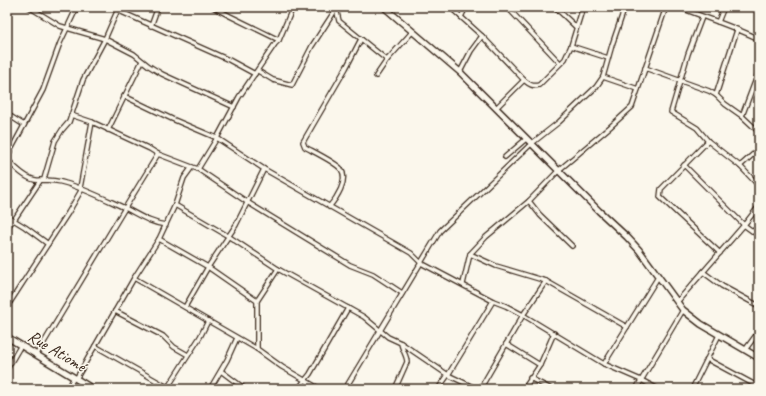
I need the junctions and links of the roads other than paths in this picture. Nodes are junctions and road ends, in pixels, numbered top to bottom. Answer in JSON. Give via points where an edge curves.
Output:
{"nodes":[{"id":1,"x":29,"y":7,"type":"edge"},
{"id":2,"x":77,"y":7,"type":"edge"},
{"id":3,"x":158,"y":7,"type":"edge"},
{"id":4,"x":213,"y":7,"type":"edge"},
{"id":5,"x":293,"y":7,"type":"edge"},
{"id":6,"x":384,"y":7,"type":"edge"},
{"id":7,"x":450,"y":7,"type":"edge"},
{"id":8,"x":466,"y":7,"type":"edge"},
{"id":9,"x":507,"y":7,"type":"edge"},
{"id":10,"x":555,"y":7,"type":"edge"},
{"id":11,"x":583,"y":7,"type":"edge"},
{"id":12,"x":625,"y":7,"type":"edge"},
{"id":13,"x":666,"y":7,"type":"edge"},
{"id":14,"x":679,"y":7,"type":"edge"},
{"id":15,"x":724,"y":7,"type":"edge"},
{"id":16,"x":336,"y":8,"type":"edge"},
{"id":17,"x":118,"y":9,"type":"edge"},
{"id":18,"x":461,"y":17,"type":"junction"},
{"id":19,"x":702,"y":17,"type":"junction"},
{"id":20,"x":718,"y":22,"type":"junction"},
{"id":21,"x":151,"y":26,"type":"junction"},
{"id":22,"x":576,"y":27,"type":"junction"},
{"id":23,"x":66,"y":28,"type":"junction"},
{"id":24,"x":737,"y":30,"type":"junction"},
{"id":25,"x":412,"y":31,"type":"junction"},
{"id":26,"x":482,"y":36,"type":"junction"},
{"id":27,"x":361,"y":38,"type":"junction"},
{"id":28,"x":105,"y":39,"type":"junction"},
{"id":29,"x":759,"y":39,"type":"edge"},
{"id":30,"x":279,"y":40,"type":"junction"},
{"id":31,"x":570,"y":46,"type":"junction"},
{"id":32,"x":608,"y":58,"type":"junction"},
{"id":33,"x":387,"y":60,"type":"junction"},
{"id":34,"x":142,"y":61,"type":"junction"},
{"id":35,"x":560,"y":63,"type":"junction"},
{"id":36,"x":646,"y":68,"type":"junction"},
{"id":37,"x":759,"y":71,"type":"edge"},
{"id":38,"x":256,"y":72,"type":"junction"},
{"id":39,"x":460,"y":72,"type":"junction"},
{"id":40,"x":376,"y":76,"type":"dead end"},
{"id":41,"x":603,"y":77,"type":"junction"},
{"id":42,"x":524,"y":80,"type":"junction"},
{"id":43,"x":681,"y":80,"type":"junction"},
{"id":44,"x":638,"y":89,"type":"junction"},
{"id":45,"x":716,"y":95,"type":"junction"},
{"id":46,"x":124,"y":96,"type":"junction"},
{"id":47,"x":234,"y":106,"type":"junction"},
{"id":48,"x":496,"y":108,"type":"junction"},
{"id":49,"x":7,"y":114,"type":"edge"},
{"id":50,"x":71,"y":115,"type":"junction"},
{"id":51,"x":742,"y":116,"type":"junction"},
{"id":52,"x":92,"y":122,"type":"junction"},
{"id":53,"x":24,"y":125,"type":"junction"},
{"id":54,"x":108,"y":130,"type":"junction"},
{"id":55,"x":759,"y":132,"type":"edge"},
{"id":56,"x":217,"y":138,"type":"junction"},
{"id":57,"x":526,"y":139,"type":"junction"},
{"id":58,"x":708,"y":141,"type":"junction"},
{"id":59,"x":531,"y":144,"type":"junction"},
{"id":60,"x":759,"y":149,"type":"edge"},
{"id":61,"x":158,"y":154,"type":"junction"},
{"id":62,"x":505,"y":156,"type":"dead end"},
{"id":63,"x":7,"y":158,"type":"edge"},
{"id":64,"x":684,"y":165,"type":"junction"},
{"id":65,"x":740,"y":166,"type":"junction"},
{"id":66,"x":192,"y":167,"type":"junction"},
{"id":67,"x":198,"y":169,"type":"junction"},
{"id":68,"x":264,"y":169,"type":"junction"},
{"id":69,"x":559,"y":170,"type":"junction"},
{"id":70,"x":44,"y":179,"type":"junction"},
{"id":71,"x":40,"y":181,"type":"junction"},
{"id":72,"x":759,"y":186,"type":"edge"},
{"id":73,"x":81,"y":189,"type":"junction"},
{"id":74,"x":528,"y":201,"type":"junction"},
{"id":75,"x":247,"y":202,"type":"junction"},
{"id":76,"x":175,"y":205,"type":"junction"},
{"id":77,"x":759,"y":206,"type":"edge"},
{"id":78,"x":330,"y":207,"type":"junction"},
{"id":79,"x":125,"y":208,"type":"junction"},
{"id":80,"x":7,"y":216,"type":"edge"},
{"id":81,"x":14,"y":220,"type":"junction"},
{"id":82,"x":166,"y":225,"type":"junction"},
{"id":83,"x":744,"y":225,"type":"junction"},
{"id":84,"x":7,"y":227,"type":"edge"},
{"id":85,"x":228,"y":236,"type":"junction"},
{"id":86,"x":759,"y":236,"type":"edge"},
{"id":87,"x":159,"y":239,"type":"junction"},
{"id":88,"x":48,"y":244,"type":"junction"},
{"id":89,"x":572,"y":246,"type":"dead end"},
{"id":90,"x":720,"y":253,"type":"junction"},
{"id":91,"x":470,"y":254,"type":"junction"},
{"id":92,"x":421,"y":263,"type":"junction"},
{"id":93,"x":208,"y":267,"type":"junction"},
{"id":94,"x":278,"y":269,"type":"junction"},
{"id":95,"x":703,"y":272,"type":"junction"},
{"id":96,"x":658,"y":277,"type":"junction"},
{"id":97,"x":134,"y":278,"type":"junction"},
{"id":98,"x":546,"y":281,"type":"junction"},
{"id":99,"x":463,"y":284,"type":"junction"},
{"id":100,"x":402,"y":293,"type":"junction"},
{"id":101,"x":257,"y":301,"type":"junction"},
{"id":102,"x":493,"y":301,"type":"junction"},
{"id":103,"x":677,"y":302,"type":"junction"},
{"id":104,"x":759,"y":306,"type":"edge"},
{"id":105,"x":7,"y":307,"type":"edge"},
{"id":106,"x":185,"y":307,"type":"junction"},
{"id":107,"x":348,"y":308,"type":"junction"},
{"id":108,"x":683,"y":310,"type":"junction"},
{"id":109,"x":115,"y":311,"type":"junction"},
{"id":110,"x":523,"y":315,"type":"junction"},
{"id":111,"x":208,"y":321,"type":"junction"},
{"id":112,"x":627,"y":327,"type":"junction"},
{"id":113,"x":380,"y":330,"type":"junction"},
{"id":114,"x":759,"y":330,"type":"edge"},
{"id":115,"x":554,"y":333,"type":"junction"},
{"id":116,"x":719,"y":335,"type":"junction"},
{"id":117,"x":7,"y":337,"type":"edge"},
{"id":118,"x":237,"y":338,"type":"junction"},
{"id":119,"x":401,"y":343,"type":"junction"},
{"id":120,"x":506,"y":344,"type":"junction"},
{"id":121,"x":21,"y":345,"type":"junction"},
{"id":122,"x":95,"y":346,"type":"junction"},
{"id":123,"x":257,"y":349,"type":"junction"},
{"id":124,"x":745,"y":350,"type":"junction"},
{"id":125,"x":37,"y":354,"type":"junction"},
{"id":126,"x":188,"y":355,"type":"junction"},
{"id":127,"x":759,"y":358,"type":"edge"},
{"id":128,"x":707,"y":359,"type":"junction"},
{"id":129,"x":604,"y":364,"type":"junction"},
{"id":130,"x":540,"y":365,"type":"junction"},
{"id":131,"x":7,"y":369,"type":"edge"},
{"id":132,"x":221,"y":371,"type":"junction"},
{"id":133,"x":448,"y":375,"type":"junction"},
{"id":134,"x":75,"y":378,"type":"junction"},
{"id":135,"x":530,"y":378,"type":"junction"},
{"id":136,"x":304,"y":380,"type":"junction"},
{"id":137,"x":641,"y":380,"type":"junction"},
{"id":138,"x":758,"y":387,"type":"edge"},
{"id":139,"x":170,"y":388,"type":"edge"},
{"id":140,"x":68,"y":389,"type":"edge"},
{"id":141,"x":93,"y":389,"type":"edge"},
{"id":142,"x":210,"y":389,"type":"edge"},
{"id":143,"x":245,"y":389,"type":"edge"},
{"id":144,"x":298,"y":389,"type":"edge"},
{"id":145,"x":320,"y":389,"type":"edge"},
{"id":146,"x":345,"y":389,"type":"edge"},
{"id":147,"x":395,"y":389,"type":"edge"},
{"id":148,"x":438,"y":389,"type":"edge"},
{"id":149,"x":477,"y":389,"type":"edge"},
{"id":150,"x":480,"y":389,"type":"edge"},
{"id":151,"x":524,"y":389,"type":"edge"},
{"id":152,"x":551,"y":389,"type":"edge"},
{"id":153,"x":636,"y":389,"type":"edge"},
{"id":154,"x":658,"y":389,"type":"edge"},
{"id":155,"x":692,"y":389,"type":"edge"}],
"edges":[{"from":1,"to":23,"type":"street"},
{"from":2,"to":23,"type":"street"},
{"from":3,"to":21,"type":"street"},
{"from":4,"to":30,"type":"street"},
{"from":5,"to":30,"type":"street"},
{"from":6,"to":25,"type":"street"},
{"from":7,"to":18,"type":"street"},
{"from":8,"to":18,"type":"street"},
{"from":9,"to":35,"type":"street"},
{"from":10,"to":22,"type":"street"},
{"from":11,"to":22,"type":"street"},
{"from":12,"to":32,"type":"street"},
{"from":13,"to":36,"type":"street"},
{"from":14,"to":19,"type":"street"},
{"from":15,"to":20,"type":"street"},
{"from":16,"to":27,"type":"street","via":[[339,20]]},
{"from":16,"to":38,"type":"street","via":[[292,85]]},
{"from":17,"to":21,"type":"street"},
{"from":17,"to":28,"type":"street"},
{"from":18,"to":26,"type":"street"},
{"from":19,"to":20,"type":"street"},
{"from":19,"to":43,"type":"street"},
{"from":20,"to":24,"type":"street"},
{"from":21,"to":38,"type":"street"},
{"from":22,"to":31,"type":"street"},
{"from":23,"to":28,"type":"street"},
{"from":23,"to":53,"type":"street","via":[[43,90]]},
{"from":24,"to":29,"type":"street"},
{"from":24,"to":45,"type":"street"},
{"from":25,"to":33,"type":"street"},
{"from":25,"to":39,"type":"street"},
{"from":26,"to":39,"type":"street"},
{"from":26,"to":42,"type":"street"},
{"from":27,"to":33,"type":"street"},
{"from":27,"to":78,"type":"street","via":[[303,142],[305,147],[335,165],[343,174],[343,181]]},
{"from":28,"to":34,"type":"street"},
{"from":28,"to":50,"type":"street","via":[[83,80]]},
{"from":30,"to":38,"type":"street"},
{"from":31,"to":32,"type":"street"},
{"from":31,"to":35,"type":"street","via":[[565,59]]},
{"from":32,"to":41,"type":"street"},
{"from":33,"to":40,"type":"street"},
{"from":34,"to":46,"type":"street"},
{"from":34,"to":47,"type":"street","via":[[162,74]]},
{"from":35,"to":42,"type":"street","via":[[539,85],[530,85]]},
{"from":36,"to":43,"type":"street"},
{"from":36,"to":44,"type":"street"},
{"from":37,"to":51,"type":"street"},
{"from":38,"to":47,"type":"street"},
{"from":39,"to":48,"type":"street"},
{"from":41,"to":44,"type":"street"},
{"from":41,"to":59,"type":"street","via":[[586,97]]},
{"from":42,"to":48,"type":"street"},
{"from":43,"to":45,"type":"street"},
{"from":43,"to":58,"type":"street","via":[[671,112],[697,128]]},
{"from":44,"to":69,"type":"street","via":[[632,107]]},
{"from":45,"to":51,"type":"street"},
{"from":46,"to":54,"type":"street"},
{"from":46,"to":56,"type":"street"},
{"from":47,"to":56,"type":"street"},
{"from":48,"to":57,"type":"street"},
{"from":49,"to":53,"type":"street"},
{"from":50,"to":52,"type":"street"},
{"from":50,"to":70,"type":"street","via":[[55,141]]},
{"from":51,"to":55,"type":"street"},
{"from":52,"to":54,"type":"street"},
{"from":52,"to":73,"type":"street"},
{"from":53,"to":63,"type":"street"},
{"from":54,"to":61,"type":"street"},
{"from":56,"to":67,"type":"street"},
{"from":56,"to":68,"type":"street"},
{"from":57,"to":59,"type":"street"},
{"from":57,"to":62,"type":"street"},
{"from":58,"to":64,"type":"street"},
{"from":58,"to":65,"type":"street"},
{"from":59,"to":69,"type":"street"},
{"from":59,"to":92,"type":"street","via":[[440,231]]},
{"from":60,"to":65,"type":"street"},
{"from":61,"to":66,"type":"street"},
{"from":61,"to":79,"type":"street"},
{"from":63,"to":71,"type":"street","via":[[19,172]]},
{"from":64,"to":83,"type":"street"},
{"from":64,"to":90,"type":"street","via":[[661,189],[660,197]]},
{"from":65,"to":72,"type":"street"},
{"from":66,"to":67,"type":"street"},
{"from":66,"to":76,"type":"street","via":[[184,178]]},
{"from":67,"to":75,"type":"street"},
{"from":68,"to":75,"type":"street"},
{"from":68,"to":78,"type":"street"},
{"from":69,"to":74,"type":"street"},
{"from":69,"to":96,"type":"street","via":[[627,236]]},
{"from":70,"to":71,"type":"street"},
{"from":70,"to":73,"type":"street","via":[[63,182]]},
{"from":71,"to":81,"type":"street"},
{"from":73,"to":79,"type":"street"},
{"from":73,"to":88,"type":"street"},
{"from":74,"to":89,"type":"street"},
{"from":74,"to":91,"type":"street"},
{"from":75,"to":85,"type":"street"},
{"from":75,"to":100,"type":"street","via":[[350,265],[373,274]]},
{"from":76,"to":82,"type":"street"},
{"from":76,"to":85,"type":"street"},
{"from":77,"to":83,"type":"street"},
{"from":78,"to":92,"type":"street","via":[[411,253]]},
{"from":79,"to":82,"type":"street","via":[[144,219]]},
{"from":79,"to":125,"type":"street"},
{"from":80,"to":81,"type":"street"},
{"from":81,"to":84,"type":"street"},
{"from":81,"to":88,"type":"street"},
{"from":82,"to":87,"type":"street"},
{"from":83,"to":86,"type":"street"},
{"from":83,"to":90,"type":"street"},
{"from":85,"to":93,"type":"street"},
{"from":85,"to":94,"type":"street"},
{"from":87,"to":93,"type":"street"},
{"from":87,"to":97,"type":"street"},
{"from":88,"to":105,"type":"street"},
{"from":90,"to":95,"type":"street"},
{"from":91,"to":98,"type":"street","via":[[496,266]]},
{"from":91,"to":99,"type":"street"},
{"from":92,"to":99,"type":"street"},
{"from":92,"to":100,"type":"street"},
{"from":93,"to":101,"type":"street"},
{"from":93,"to":106,"type":"street"},
{"from":94,"to":101,"type":"street"},
{"from":94,"to":107,"type":"street"},
{"from":95,"to":103,"type":"street"},
{"from":95,"to":104,"type":"street","via":[[722,286]]},
{"from":96,"to":103,"type":"street"},
{"from":96,"to":112,"type":"street"},
{"from":97,"to":106,"type":"street"},
{"from":97,"to":109,"type":"street"},
{"from":98,"to":110,"type":"street"},
{"from":98,"to":112,"type":"street"},
{"from":99,"to":102,"type":"street"},
{"from":100,"to":113,"type":"street"},
{"from":101,"to":123,"type":"street"},
{"from":102,"to":110,"type":"street"},
{"from":102,"to":133,"type":"street"},
{"from":103,"to":108,"type":"street"},
{"from":106,"to":111,"type":"street"},
{"from":107,"to":113,"type":"street"},
{"from":107,"to":136,"type":"street"},
{"from":108,"to":116,"type":"street"},
{"from":108,"to":137,"type":"street"},
{"from":109,"to":122,"type":"street"},
{"from":109,"to":126,"type":"street","via":[[163,336],[174,347]]},
{"from":110,"to":115,"type":"street"},
{"from":110,"to":120,"type":"street"},
{"from":111,"to":118,"type":"street"},
{"from":111,"to":126,"type":"street"},
{"from":112,"to":129,"type":"street"},
{"from":113,"to":119,"type":"street"},
{"from":113,"to":146,"type":"street"},
{"from":114,"to":124,"type":"street"},
{"from":115,"to":129,"type":"street"},
{"from":115,"to":130,"type":"street"},
{"from":116,"to":124,"type":"street"},
{"from":116,"to":128,"type":"street"},
{"from":117,"to":121,"type":"street","name":"Rue Atiomé"},
{"from":118,"to":123,"type":"street"},
{"from":118,"to":132,"type":"street"},
{"from":119,"to":133,"type":"street"},
{"from":119,"to":147,"type":"street","via":[[407,362]]},
{"from":120,"to":130,"type":"street"},
{"from":120,"to":150,"type":"street"},
{"from":121,"to":125,"type":"street","name":"Rue Atiomé"},
{"from":121,"to":131,"type":"street"},
{"from":122,"to":134,"type":"street"},
{"from":122,"to":139,"type":"street"},
{"from":123,"to":136,"type":"street"},
{"from":124,"to":127,"type":"street"},
{"from":125,"to":134,"type":"street","name":"Rue Atiomé"},
{"from":126,"to":139,"type":"street"},
{"from":128,"to":138,"type":"street"},
{"from":128,"to":155,"type":"street"},
{"from":129,"to":137,"type":"street"},
{"from":130,"to":135,"type":"street"},
{"from":132,"to":142,"type":"street"},
{"from":132,"to":143,"type":"street"},
{"from":133,"to":148,"type":"street"},
{"from":133,"to":149,"type":"street"},
{"from":134,"to":140,"type":"street"},
{"from":134,"to":141,"type":"street","name":"Rue Atiomé"},
{"from":135,"to":151,"type":"street"},
{"from":135,"to":152,"type":"street"},
{"from":136,"to":144,"type":"street"},
{"from":136,"to":145,"type":"street"},
{"from":137,"to":153,"type":"street"},
{"from":137,"to":154,"type":"street"}]}
